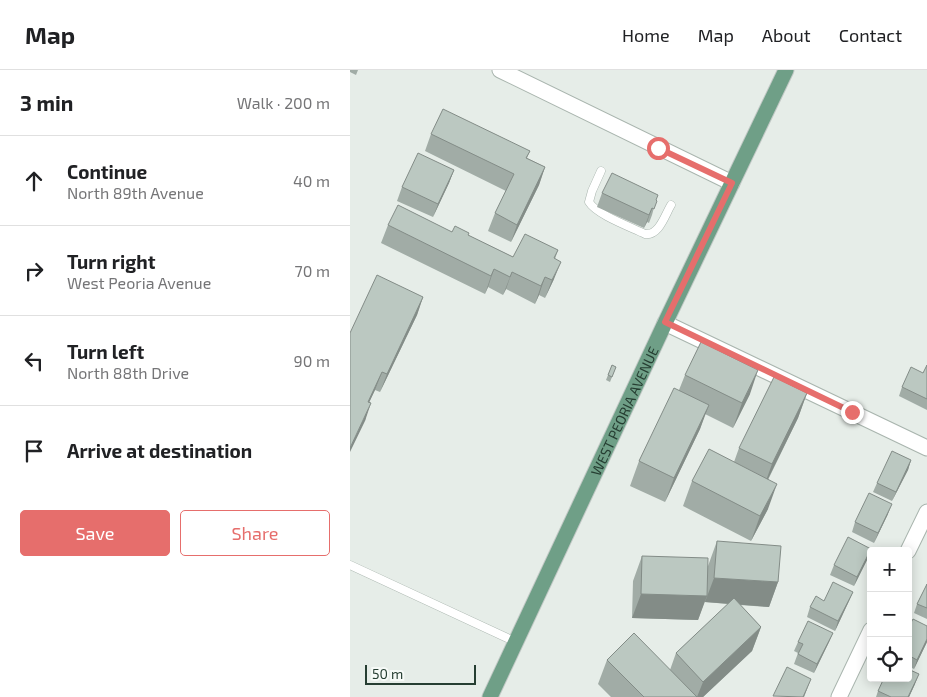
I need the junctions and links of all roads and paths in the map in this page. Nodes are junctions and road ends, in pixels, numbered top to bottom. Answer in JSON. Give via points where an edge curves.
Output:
{"nodes":[{"id":1,"x":500,"y":70,"type":"edge"},
{"id":2,"x":786,"y":70,"type":"edge"},
{"id":3,"x":601,"y":170,"type":"dead end"},
{"id":4,"x":732,"y":183,"type":"junction"},
{"id":5,"x":671,"y":205,"type":"dead end"},
{"id":6,"x":665,"y":322,"type":"junction"},
{"id":7,"x":927,"y":448,"type":"edge"},
{"id":8,"x":927,"y":512,"type":"edge"},
{"id":9,"x":910,"y":547,"type":"edge"},
{"id":10,"x":350,"y":565,"type":"edge"},
{"id":11,"x":868,"y":637,"type":"edge"},
{"id":12,"x":516,"y":642,"type":"junction"},
{"id":13,"x":490,"y":697,"type":"edge"},
{"id":14,"x":839,"y":697,"type":"edge"}],
"edges":[{"from":1,"to":4,"type":"street"},
{"from":2,"to":4,"type":"main road","name":"WEST PEORIA AVENUE"},
{"from":3,"to":5,"type":"lane","via":[[589,202],[599,212],[650,234],[656,231]]},
{"from":4,"to":6,"type":"main road","name":"WEST PEORIA AVENUE"},
{"from":6,"to":7,"type":"street"},
{"from":6,"to":12,"type":"main road","name":"WEST PEORIA AVENUE"},
{"from":8,"to":9,"type":"street"},
{"from":10,"to":12,"type":"lane"},
{"from":11,"to":14,"type":"street"},
{"from":12,"to":13,"type":"main road","name":"WEST PEORIA AVENUE"}]}
